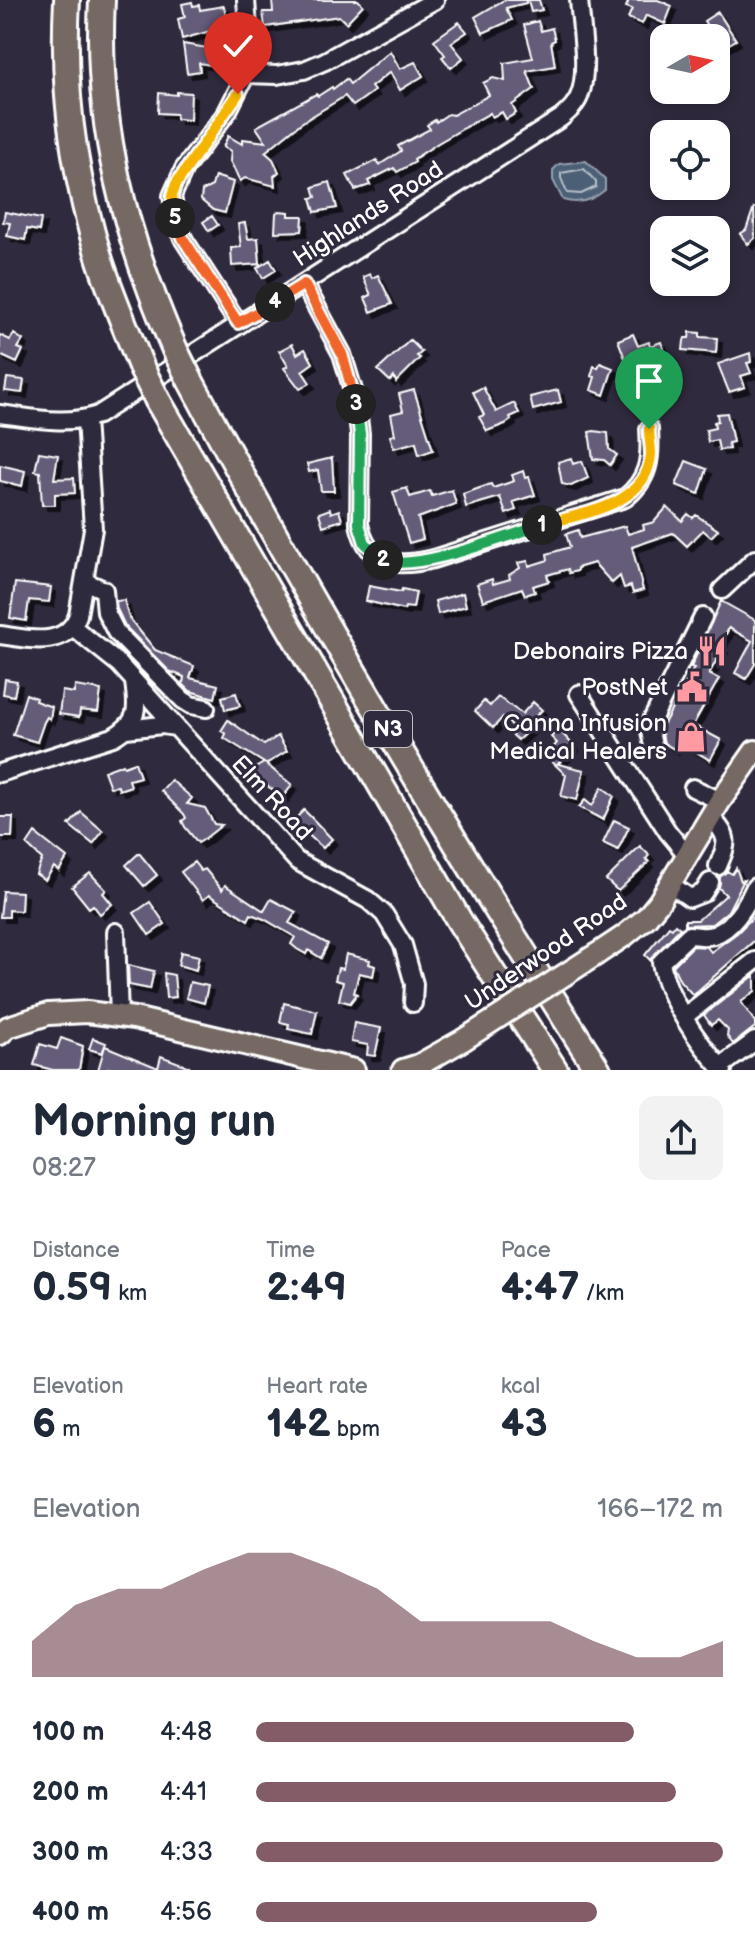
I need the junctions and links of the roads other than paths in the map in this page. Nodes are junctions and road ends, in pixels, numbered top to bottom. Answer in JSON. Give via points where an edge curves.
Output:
{"nodes":[{"id":1,"x":67,"y":0,"type":"edge"},
{"id":2,"x":102,"y":0,"type":"edge"},
{"id":3,"x":246,"y":0,"type":"edge"},
{"id":4,"x":435,"y":0,"type":"edge"},
{"id":5,"x":579,"y":0,"type":"edge"},
{"id":6,"x":246,"y":74,"type":"junction"},
{"id":7,"x":304,"y":284,"type":"junction"},
{"id":8,"x":238,"y":323,"type":"junction"},
{"id":9,"x":0,"y":414,"type":"edge"},
{"id":10,"x":86,"y":419,"type":"junction"},
{"id":11,"x":649,"y":429,"type":"dead end"},
{"id":12,"x":755,"y":559,"type":"edge"},
{"id":13,"x":84,"y":581,"type":"junction"},
{"id":14,"x":722,"y":590,"type":"dead end"},
{"id":15,"x":703,"y":617,"type":"dead end"},
{"id":16,"x":74,"y":628,"type":"junction"},
{"id":17,"x":0,"y":635,"type":"edge"},
{"id":18,"x":134,"y":682,"type":"junction"},
{"id":19,"x":579,"y":694,"type":"dead end"},
{"id":20,"x":206,"y":708,"type":"dead end"},
{"id":21,"x":175,"y":727,"type":"junction"},
{"id":22,"x":126,"y":729,"type":"junction"},
{"id":23,"x":755,"y":742,"type":"edge"},
{"id":24,"x":653,"y":746,"type":"dead end"},
{"id":25,"x":749,"y":759,"type":"edge"},
{"id":26,"x":0,"y":773,"type":"edge"},
{"id":27,"x":693,"y":788,"type":"dead end"},
{"id":28,"x":715,"y":808,"type":"junction"},
{"id":29,"x":687,"y":855,"type":"junction"},
{"id":30,"x":718,"y":866,"type":"dead end"},
{"id":31,"x":710,"y":882,"type":"dead end"},
{"id":32,"x":670,"y":884,"type":"junction"},
{"id":33,"x":755,"y":887,"type":"edge"},
{"id":34,"x":116,"y":932,"type":"dead end"},
{"id":35,"x":755,"y":961,"type":"edge"},
{"id":36,"x":413,"y":1003,"type":"dead end"},
{"id":37,"x":119,"y":1016,"type":"junction"},
{"id":38,"x":685,"y":1016,"type":"junction"},
{"id":39,"x":3,"y":1027,"type":"edge"},
{"id":40,"x":755,"y":1041,"type":"edge"},
{"id":41,"x":456,"y":1044,"type":"junction"},
{"id":42,"x":415,"y":1068,"type":"edge"},
{"id":43,"x":721,"y":1068,"type":"edge"},
{"id":44,"x":354,"y":1070,"type":"edge"},
{"id":45,"x":445,"y":1070,"type":"edge"},
{"id":46,"x":555,"y":1070,"type":"edge"},
{"id":47,"x":598,"y":1070,"type":"edge"}],
"edges":[{"from":1,"to":46,"type":"highway","number":"N3","bridge":true,"via":[[67,80],[86,211],[142,369],[460,922]]},
{"from":2,"to":47,"type":"highway","number":"N3","bridge":true,"via":[[103,98],[110,148],[133,245],[175,350],[385,725]]},
{"from":3,"to":6,"type":"street"},
{"from":4,"to":6,"type":"street","via":[[304,70]]},
{"from":5,"to":7,"type":"street","name":"Highlands Road","via":[[584,78],[572,108]]},
{"from":6,"to":8,"type":"street","via":[[172,196],[184,240]]},
{"from":7,"to":8,"type":"street","name":"Highlands Road"},
{"from":7,"to":11,"type":"street","via":[[348,372],[360,434],[361,535],[371,552],[386,562],[433,559],[625,498],[648,468]]},
{"from":8,"to":10,"type":"street","name":"Highlands Road"},
{"from":9,"to":10,"type":"street","name":"Highlands Road"},
{"from":10,"to":13,"type":"street","via":[[93,529]]},
{"from":12,"to":14,"type":"street"},
{"from":13,"to":16,"type":"street"},
{"from":13,"to":20,"type":"street","via":[[104,590],[110,623],[129,648],[183,700]]},
{"from":15,"to":24,"type":"street","via":[[649,726]]},
{"from":16,"to":17,"type":"street","via":[[33,640]]},
{"from":16,"to":18,"type":"street","name":"Elm Road"},
{"from":18,"to":21,"type":"street","name":"Elm Road"},
{"from":18,"to":22,"type":"street","via":[[137,709]]},
{"from":19,"to":29,"type":"street"},
{"from":21,"to":22,"type":"street"},
{"from":21,"to":36,"type":"street","name":"Elm Road","via":[[297,861],[384,914],[403,945],[414,984]]},
{"from":22,"to":26,"type":"street"},
{"from":23,"to":25,"type":"main road","name":"Underwood Road"},
{"from":25,"to":28,"type":"main road","name":"Underwood Road"},
{"from":27,"to":28,"type":"street"},
{"from":28,"to":29,"type":"main road","name":"Underwood Road"},
{"from":28,"to":30,"type":"street","via":[[727,842]]},
{"from":29,"to":32,"type":"main road","name":"Underwood Road"},
{"from":31,"to":32,"type":"street","via":[[703,893],[690,898]]},
{"from":32,"to":41,"type":"main road","name":"Underwood Road","bridge":true,"via":[[646,918]]},
{"from":33,"to":38,"type":"street","via":[[740,913],[720,932],[689,935],[661,962],[665,982]]},
{"from":34,"to":37,"type":"street"},
{"from":35,"to":38,"type":"street"},
{"from":37,"to":39,"type":"main road","via":[[64,1012]]},
{"from":37,"to":44,"type":"main road"},
{"from":38,"to":43,"type":"street"},
{"from":40,"to":43,"type":"street"},
{"from":41,"to":42,"type":"main road","name":"Underwood Road"},
{"from":41,"to":45,"type":"main road"}]}
